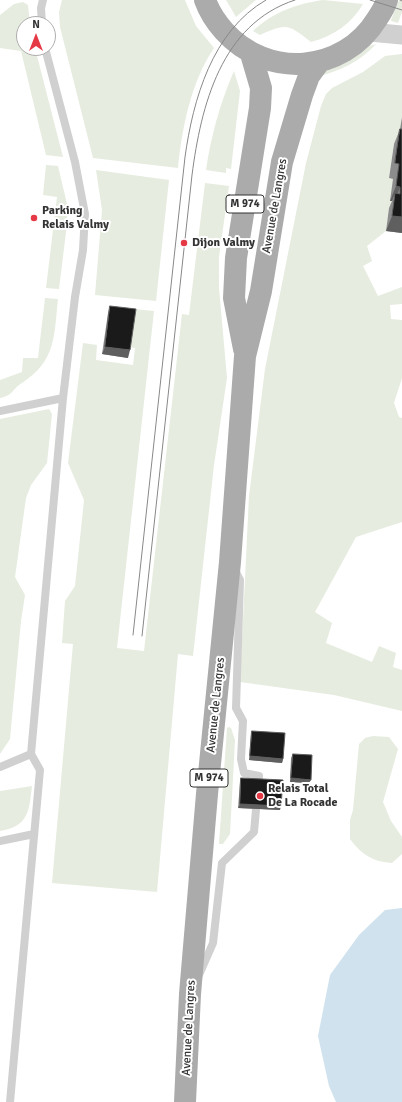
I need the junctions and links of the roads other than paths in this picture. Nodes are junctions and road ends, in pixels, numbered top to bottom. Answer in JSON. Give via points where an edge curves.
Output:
{"nodes":[{"id":1,"x":43,"y":0,"type":"edge"},
{"id":2,"x":206,"y":0,"type":"edge"},
{"id":3,"x":387,"y":0,"type":"edge"},
{"id":4,"x":42,"y":16,"type":"edge"},
{"id":5,"x":369,"y":32,"type":"junction"},
{"id":6,"x":402,"y":34,"type":"edge"},
{"id":7,"x":251,"y":54,"type":"junction"},
{"id":8,"x":47,"y":56,"type":"edge"},
{"id":9,"x":320,"y":61,"type":"junction"},
{"id":10,"x":245,"y":356,"type":"junction"},
{"id":11,"x":63,"y":398,"type":"junction"},
{"id":12,"x":0,"y":411,"type":"edge"},
{"id":13,"x":230,"y":562,"type":"junction"},
{"id":14,"x":31,"y":754,"type":"junction"},
{"id":15,"x":0,"y":767,"type":"edge"},
{"id":16,"x":34,"y":834,"type":"junction"},
{"id":17,"x":0,"y":841,"type":"edge"},
{"id":18,"x":190,"y":994,"type":"junction"},
{"id":19,"x":10,"y":1102,"type":"edge"},
{"id":20,"x":185,"y":1102,"type":"edge"}],
"edges":[{"from":1,"to":4,"type":"lane"},
{"from":2,"to":7,"type":"main road","via":[[217,23],[232,41]]},
{"from":3,"to":5,"type":"main road"},
{"from":5,"to":6,"type":"street"},
{"from":5,"to":9,"type":"main road","via":[[353,47],[333,58]]},
{"from":7,"to":9,"type":"main road","via":[[281,64],[312,64]]},
{"from":7,"to":10,"type":"main road","name":"Avenue de Langres","number":"M 974","via":[[261,88],[260,108],[236,258],[234,298]]},
{"from":8,"to":11,"type":"lane","via":[[76,162],[85,214],[83,250]]},
{"from":9,"to":10,"type":"main road","name":"Avenue de Langres","number":"M 974","via":[[302,94],[282,162],[261,291]]},
{"from":10,"to":13,"type":"main road","name":"Avenue de Langres","number":"M 974"},
{"from":11,"to":12,"type":"lane"},
{"from":11,"to":14,"type":"lane"},
{"from":13,"to":18,"type":"main road","name":"Avenue de Langres","number":"M 974"},
{"from":13,"to":18,"type":"lane","via":[[240,580],[236,708],[243,721],[240,760],[244,773],[259,776],[254,832],[222,863],[213,943]]},
{"from":14,"to":15,"type":"lane"},
{"from":14,"to":16,"type":"lane","via":[[40,770]]},
{"from":16,"to":17,"type":"lane"},
{"from":16,"to":19,"type":"lane"},
{"from":18,"to":20,"type":"main road","name":"Avenue de Langres","number":"M 974"}]}
